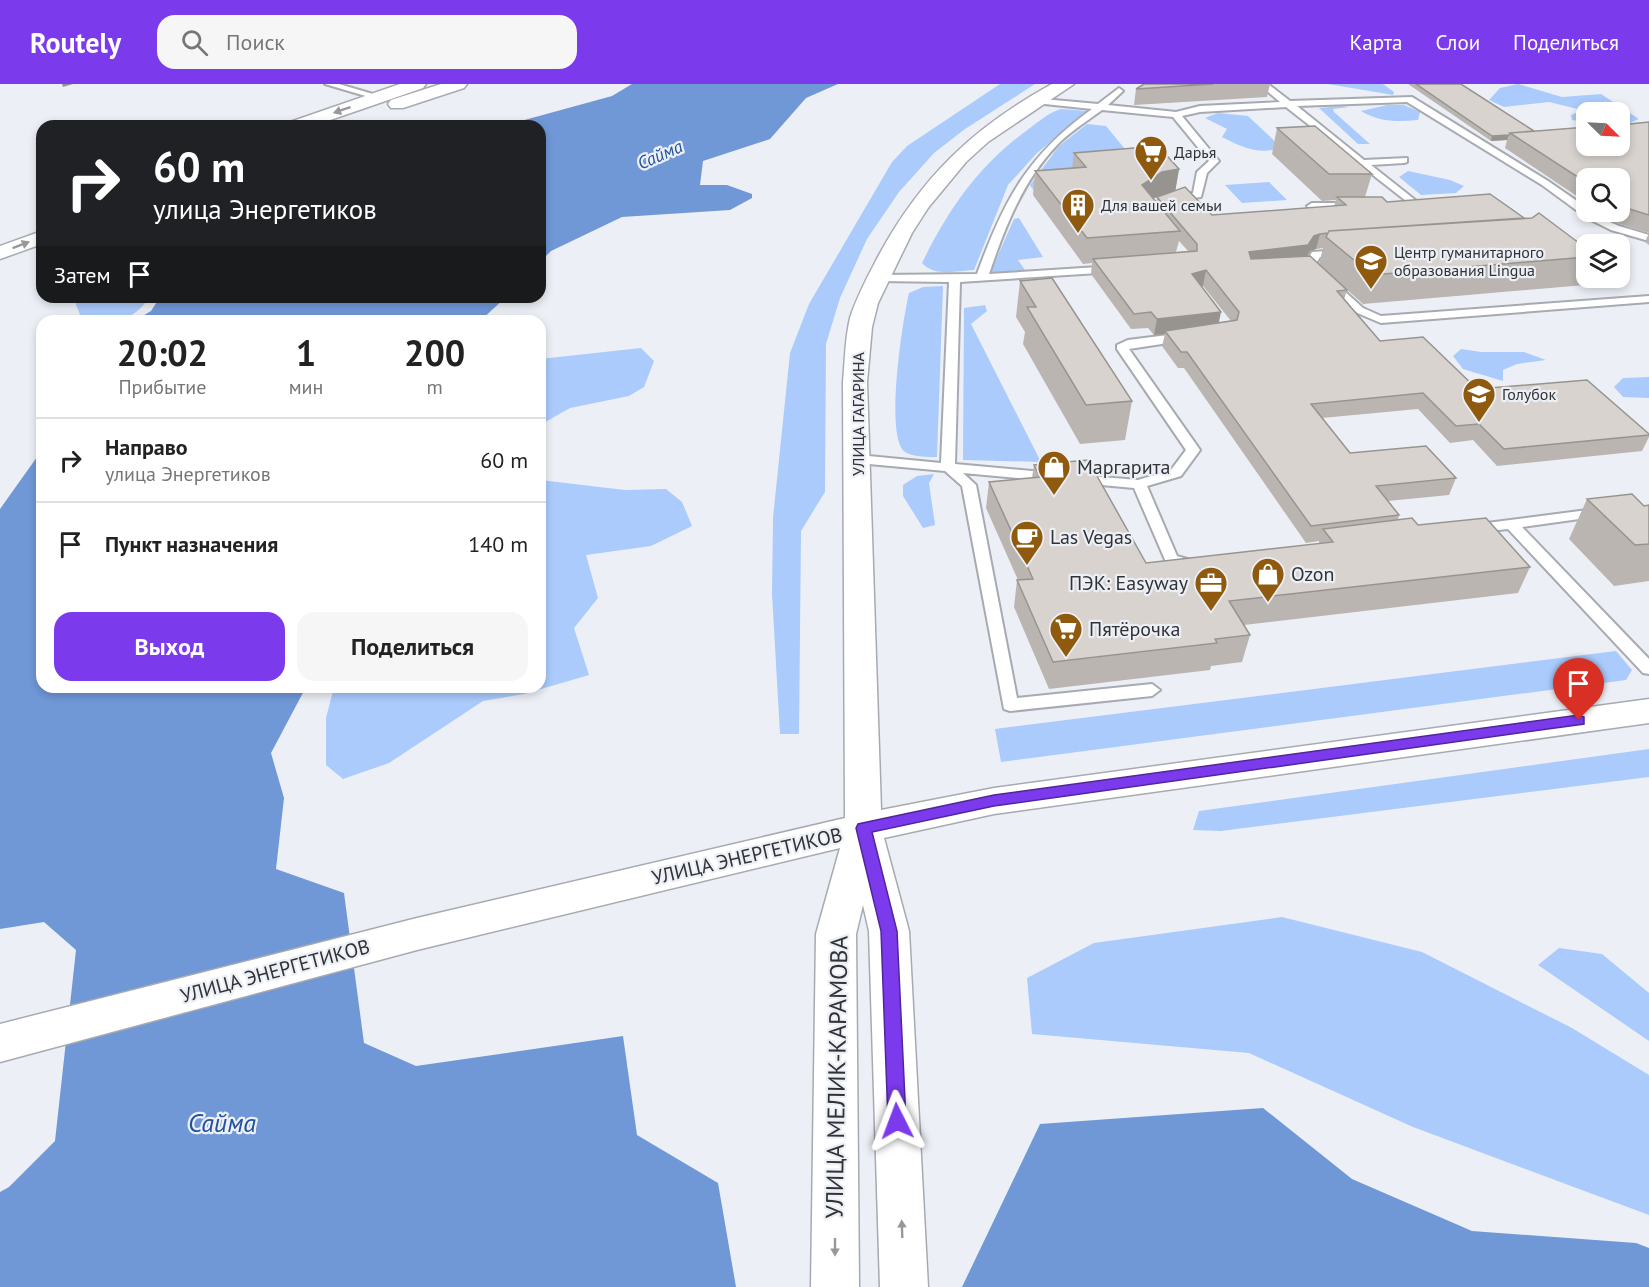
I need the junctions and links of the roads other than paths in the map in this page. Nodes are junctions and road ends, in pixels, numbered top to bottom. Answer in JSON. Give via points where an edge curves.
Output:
{"nodes":[{"id":1,"x":329,"y":84,"type":"edge"},
{"id":2,"x":417,"y":84,"type":"edge"},
{"id":3,"x":458,"y":84,"type":"edge"},
{"id":4,"x":1065,"y":84,"type":"edge"},
{"id":5,"x":1263,"y":84,"type":"edge"},
{"id":6,"x":1119,"y":91,"type":"dead end"},
{"id":7,"x":379,"y":97,"type":"junction"},
{"id":8,"x":1035,"y":100,"type":"junction"},
{"id":9,"x":1284,"y":103,"type":"junction"},
{"id":10,"x":1102,"y":108,"type":"junction"},
{"id":11,"x":1176,"y":115,"type":"junction"},
{"id":12,"x":313,"y":120,"type":"edge"},
{"id":13,"x":356,"y":120,"type":"edge"},
{"id":14,"x":1404,"y":160,"type":"dead end"},
{"id":15,"x":1362,"y":163,"type":"junction"},
{"id":16,"x":1163,"y":200,"type":"edge"},
{"id":17,"x":1312,"y":206,"type":"edge"},
{"id":18,"x":1392,"y":206,"type":"edge"},
{"id":19,"x":1368,"y":207,"type":"edge"},
{"id":20,"x":36,"y":220,"type":"edge"},
{"id":21,"x":0,"y":233,"type":"edge"},
{"id":22,"x":1649,"y":238,"type":"edge"},
{"id":23,"x":36,"y":239,"type":"edge"},
{"id":24,"x":1350,"y":252,"type":"edge"},
{"id":25,"x":0,"y":253,"type":"edge"},
{"id":26,"x":1310,"y":265,"type":"junction"},
{"id":27,"x":1129,"y":267,"type":"edge"},
{"id":28,"x":1287,"y":267,"type":"edge"},
{"id":29,"x":982,"y":277,"type":"junction"},
{"id":30,"x":878,"y":278,"type":"junction"},
{"id":31,"x":955,"y":279,"type":"junction"},
{"id":32,"x":1649,"y":299,"type":"edge"},
{"id":33,"x":1198,"y":336,"type":"edge"},
{"id":34,"x":858,"y":459,"type":"junction"},
{"id":35,"x":948,"y":467,"type":"junction"},
{"id":36,"x":1139,"y":484,"type":"junction"},
{"id":37,"x":1615,"y":510,"type":"edge"},
{"id":38,"x":1511,"y":523,"type":"junction"},
{"id":39,"x":1454,"y":531,"type":"edge"},
{"id":40,"x":1211,"y":563,"type":"edge"},
{"id":41,"x":1649,"y":669,"type":"edge"},
{"id":42,"x":1152,"y":690,"type":"dead end"},
{"id":43,"x":1649,"y":711,"type":"edge"},
{"id":44,"x":863,"y":828,"type":"junction"},
{"id":45,"x":0,"y":1043,"type":"edge"},
{"id":46,"x":835,"y":1287,"type":"edge"},
{"id":47,"x":904,"y":1287,"type":"edge"}],
"edges":[{"from":1,"to":7,"type":"lane"},
{"from":2,"to":7,"type":"main road"},
{"from":3,"to":13,"type":"main road"},
{"from":4,"to":8,"type":"main road","name":"УЛИЦА ГАГАРИНА"},
{"from":5,"to":9,"type":"lane"},
{"from":6,"to":10,"type":"lane"},
{"from":7,"to":12,"type":"main road","one_way":true},
{"from":8,"to":10,"type":"lane"},
{"from":8,"to":30,"type":"main road","name":"УЛИЦА ГАГАРИНА","via":[[957,157],[932,185],[895,242]]},
{"from":9,"to":11,"type":"lane","via":[[1200,109]]},
{"from":9,"to":15,"type":"lane"},
{"from":9,"to":22,"type":"lane","via":[[1409,99],[1592,216]]},
{"from":10,"to":11,"type":"lane"},
{"from":10,"to":29,"type":"lane","via":[[1055,142],[1019,186],[1002,219]]},
{"from":11,"to":16,"type":"lane","via":[[1214,161],[1202,172],[1197,195]]},
{"from":14,"to":15,"type":"lane"},
{"from":15,"to":18,"type":"lane","via":[[1421,205]]},
{"from":17,"to":19,"type":"lane"},
{"from":20,"to":21,"type":"main road"},
{"from":25,"to":23,"type":"main road","one_way":true},
{"from":24,"to":26,"type":"lane","via":[[1316,254]]},
{"from":26,"to":28,"type":"lane"},
{"from":26,"to":32,"type":"lane","via":[[1358,310],[1382,320]]},
{"from":27,"to":29,"type":"lane"},
{"from":29,"to":31,"type":"lane"},
{"from":30,"to":31,"type":"lane"},
{"from":30,"to":34,"type":"main road","name":"УЛИЦА ГАГАРИНА","via":[[860,326],[855,382]]},
{"from":31,"to":35,"type":"lane"},
{"from":33,"to":36,"type":"lane","via":[[1123,345],[1193,450],[1176,473]]},
{"from":34,"to":35,"type":"lane"},
{"from":34,"to":44,"type":"main road","name":"УЛИЦА ГАГАРИНА"},
{"from":35,"to":36,"type":"lane"},
{"from":35,"to":42,"type":"lane","via":[[969,484],[1010,705]]},
{"from":36,"to":40,"type":"lane","via":[[1171,559],[1184,565]]},
{"from":37,"to":38,"type":"lane"},
{"from":38,"to":39,"type":"lane"},
{"from":38,"to":41,"type":"lane"},
{"from":43,"to":44,"type":"main road","name":"УЛИЦА ЭНЕРГЕТИКОВ","via":[[994,801]]},
{"from":44,"to":45,"type":"main road","name":"УЛИЦА ЭНЕРГЕТИКОВ","via":[[417,934]]},
{"from":44,"to":46,"type":"main road","name":"УЛИЦА МЕЛИК-КАРАМОВА","one_way":true,"via":[[836,934]]},
{"from":47,"to":44,"type":"main road","one_way":true,"via":[[889,931]]}]}
